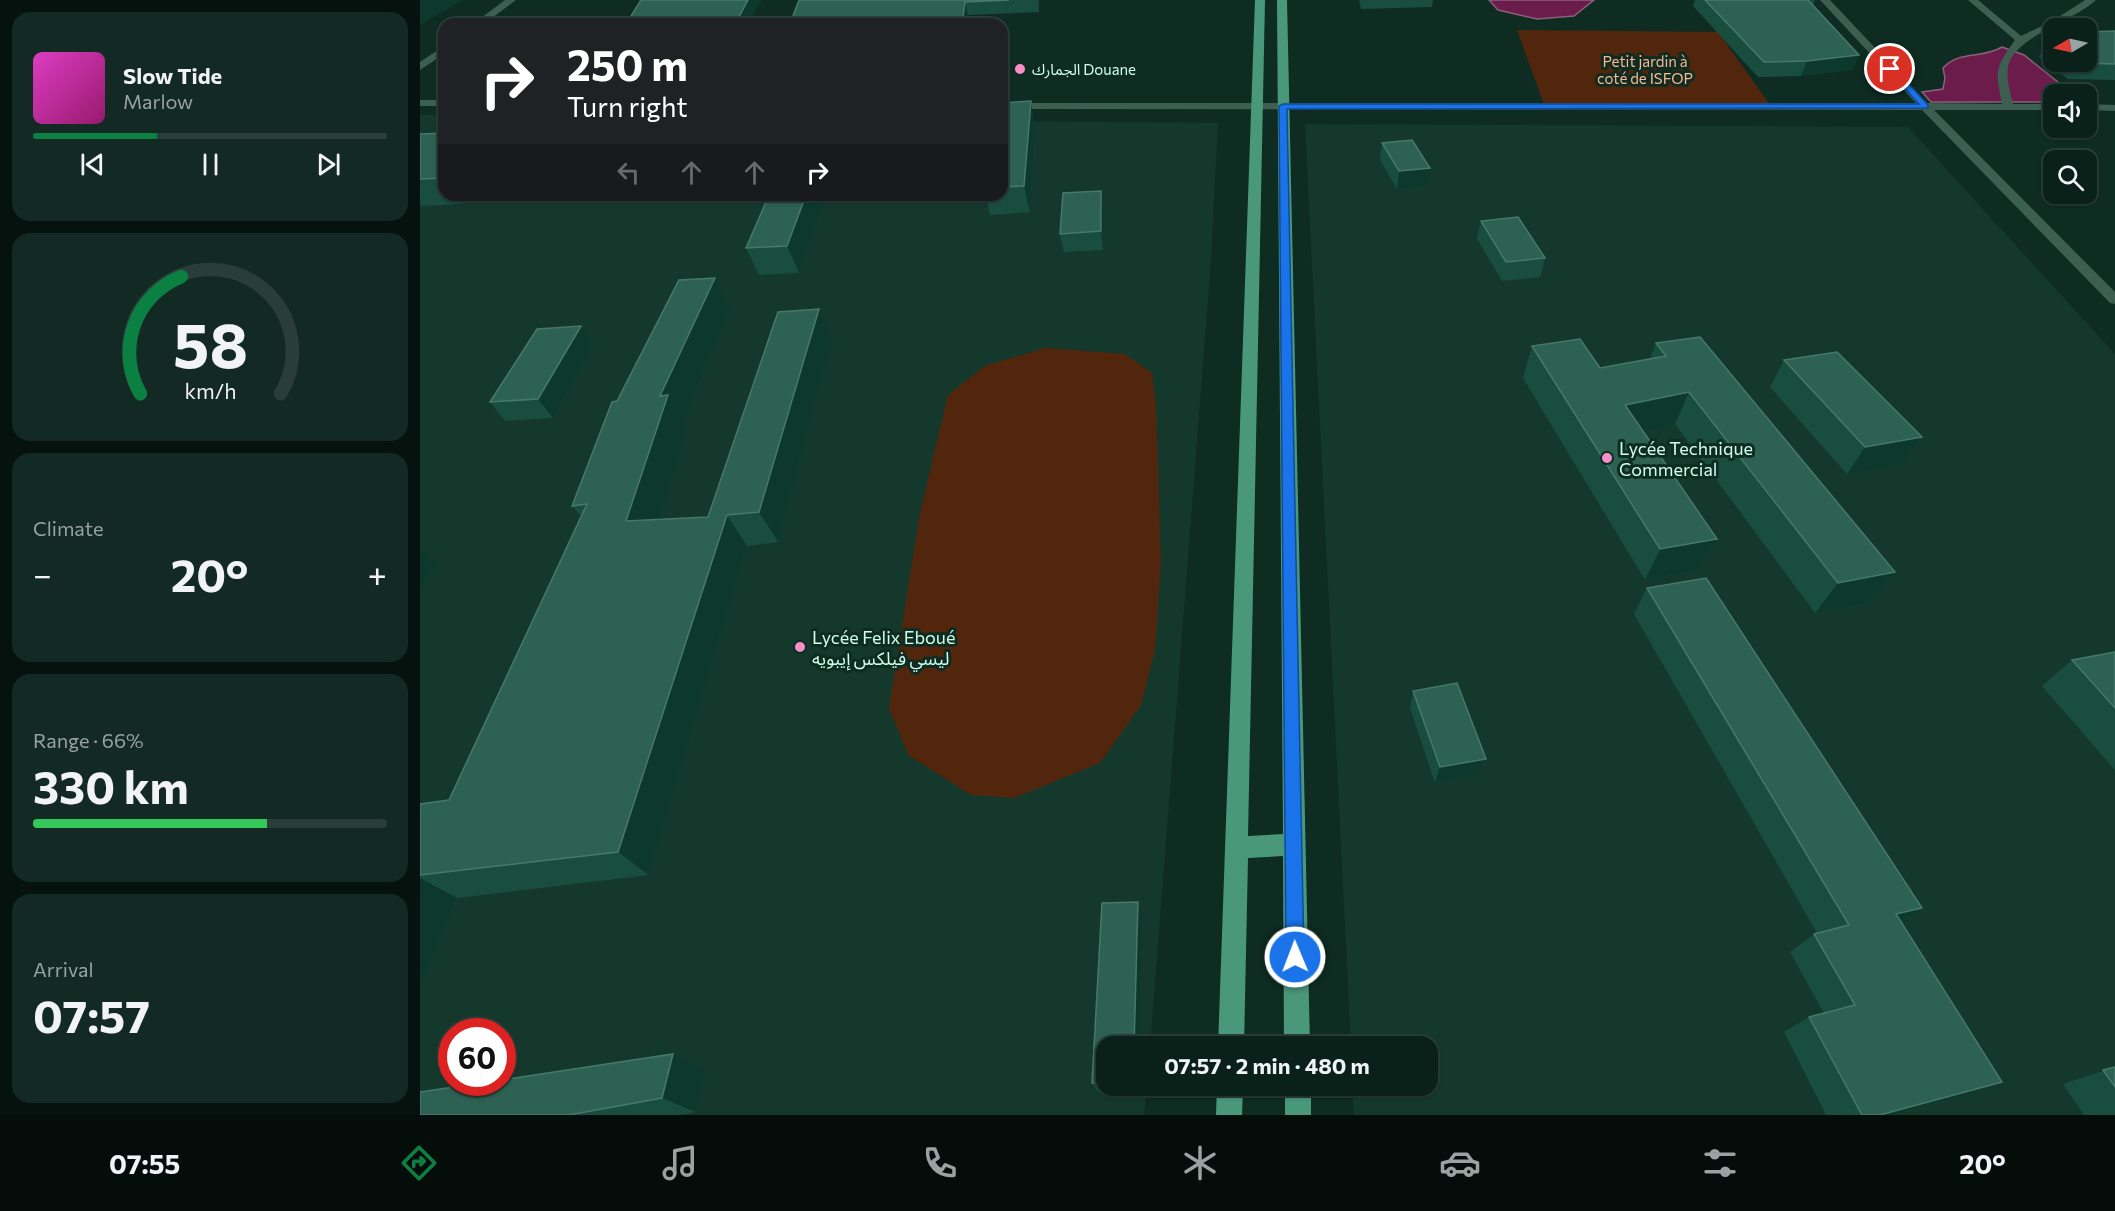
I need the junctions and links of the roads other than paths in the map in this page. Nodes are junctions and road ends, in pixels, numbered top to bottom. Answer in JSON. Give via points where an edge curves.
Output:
{"nodes":[{"id":1,"x":511,"y":0,"type":"edge"},
{"id":2,"x":1260,"y":0,"type":"edge"},
{"id":3,"x":1282,"y":0,"type":"edge"},
{"id":4,"x":1825,"y":0,"type":"edge"},
{"id":5,"x":1973,"y":0,"type":"edge"},
{"id":6,"x":2091,"y":0,"type":"edge"},
{"id":7,"x":486,"y":18,"type":"edge"},
{"id":8,"x":2020,"y":40,"type":"junction"},
{"id":9,"x":438,"y":53,"type":"edge"},
{"id":10,"x":420,"y":66,"type":"edge"},
{"id":11,"x":420,"y":103,"type":"edge"},
{"id":12,"x":438,"y":103,"type":"edge"},
{"id":13,"x":1008,"y":106,"type":"edge"},
{"id":14,"x":1256,"y":106,"type":"junction"},
{"id":15,"x":1283,"y":106,"type":"junction"},
{"id":16,"x":1925,"y":106,"type":"junction"},
{"id":17,"x":2008,"y":106,"type":"junction"},
{"id":18,"x":2043,"y":107,"type":"edge"},
{"id":19,"x":2097,"y":107,"type":"edge"},
{"id":20,"x":2115,"y":108,"type":"edge"},
{"id":21,"x":2115,"y":300,"type":"edge"},
{"id":22,"x":1292,"y":844,"type":"junction"},
{"id":23,"x":1237,"y":848,"type":"junction"},
{"id":24,"x":1231,"y":1036,"type":"edge"},
{"id":25,"x":1297,"y":1036,"type":"edge"},
{"id":26,"x":1230,"y":1096,"type":"edge"},
{"id":27,"x":1298,"y":1096,"type":"edge"},
{"id":28,"x":1229,"y":1115,"type":"edge"},
{"id":29,"x":1298,"y":1115,"type":"edge"}],
"edges":[{"from":1,"to":7,"type":"street"},
{"from":2,"to":14,"type":"main road"},
{"from":3,"to":15,"type":"main road"},
{"from":4,"to":16,"type":"street"},
{"from":5,"to":8,"type":"street"},
{"from":6,"to":8,"type":"street"},
{"from":8,"to":17,"type":"street","via":[[2003,64]]},
{"from":9,"to":10,"type":"street"},
{"from":11,"to":12,"type":"street"},
{"from":13,"to":14,"type":"street"},
{"from":14,"to":15,"type":"street"},
{"from":14,"to":23,"type":"main road"},
{"from":15,"to":16,"type":"street"},
{"from":15,"to":22,"type":"main road"},
{"from":16,"to":17,"type":"street"},
{"from":16,"to":21,"type":"street"},
{"from":17,"to":18,"type":"street"},
{"from":19,"to":20,"type":"street"},
{"from":22,"to":23,"type":"main road"},
{"from":22,"to":25,"type":"main road"},
{"from":23,"to":24,"type":"main road"},
{"from":26,"to":28,"type":"main road"},
{"from":27,"to":29,"type":"main road"}]}
